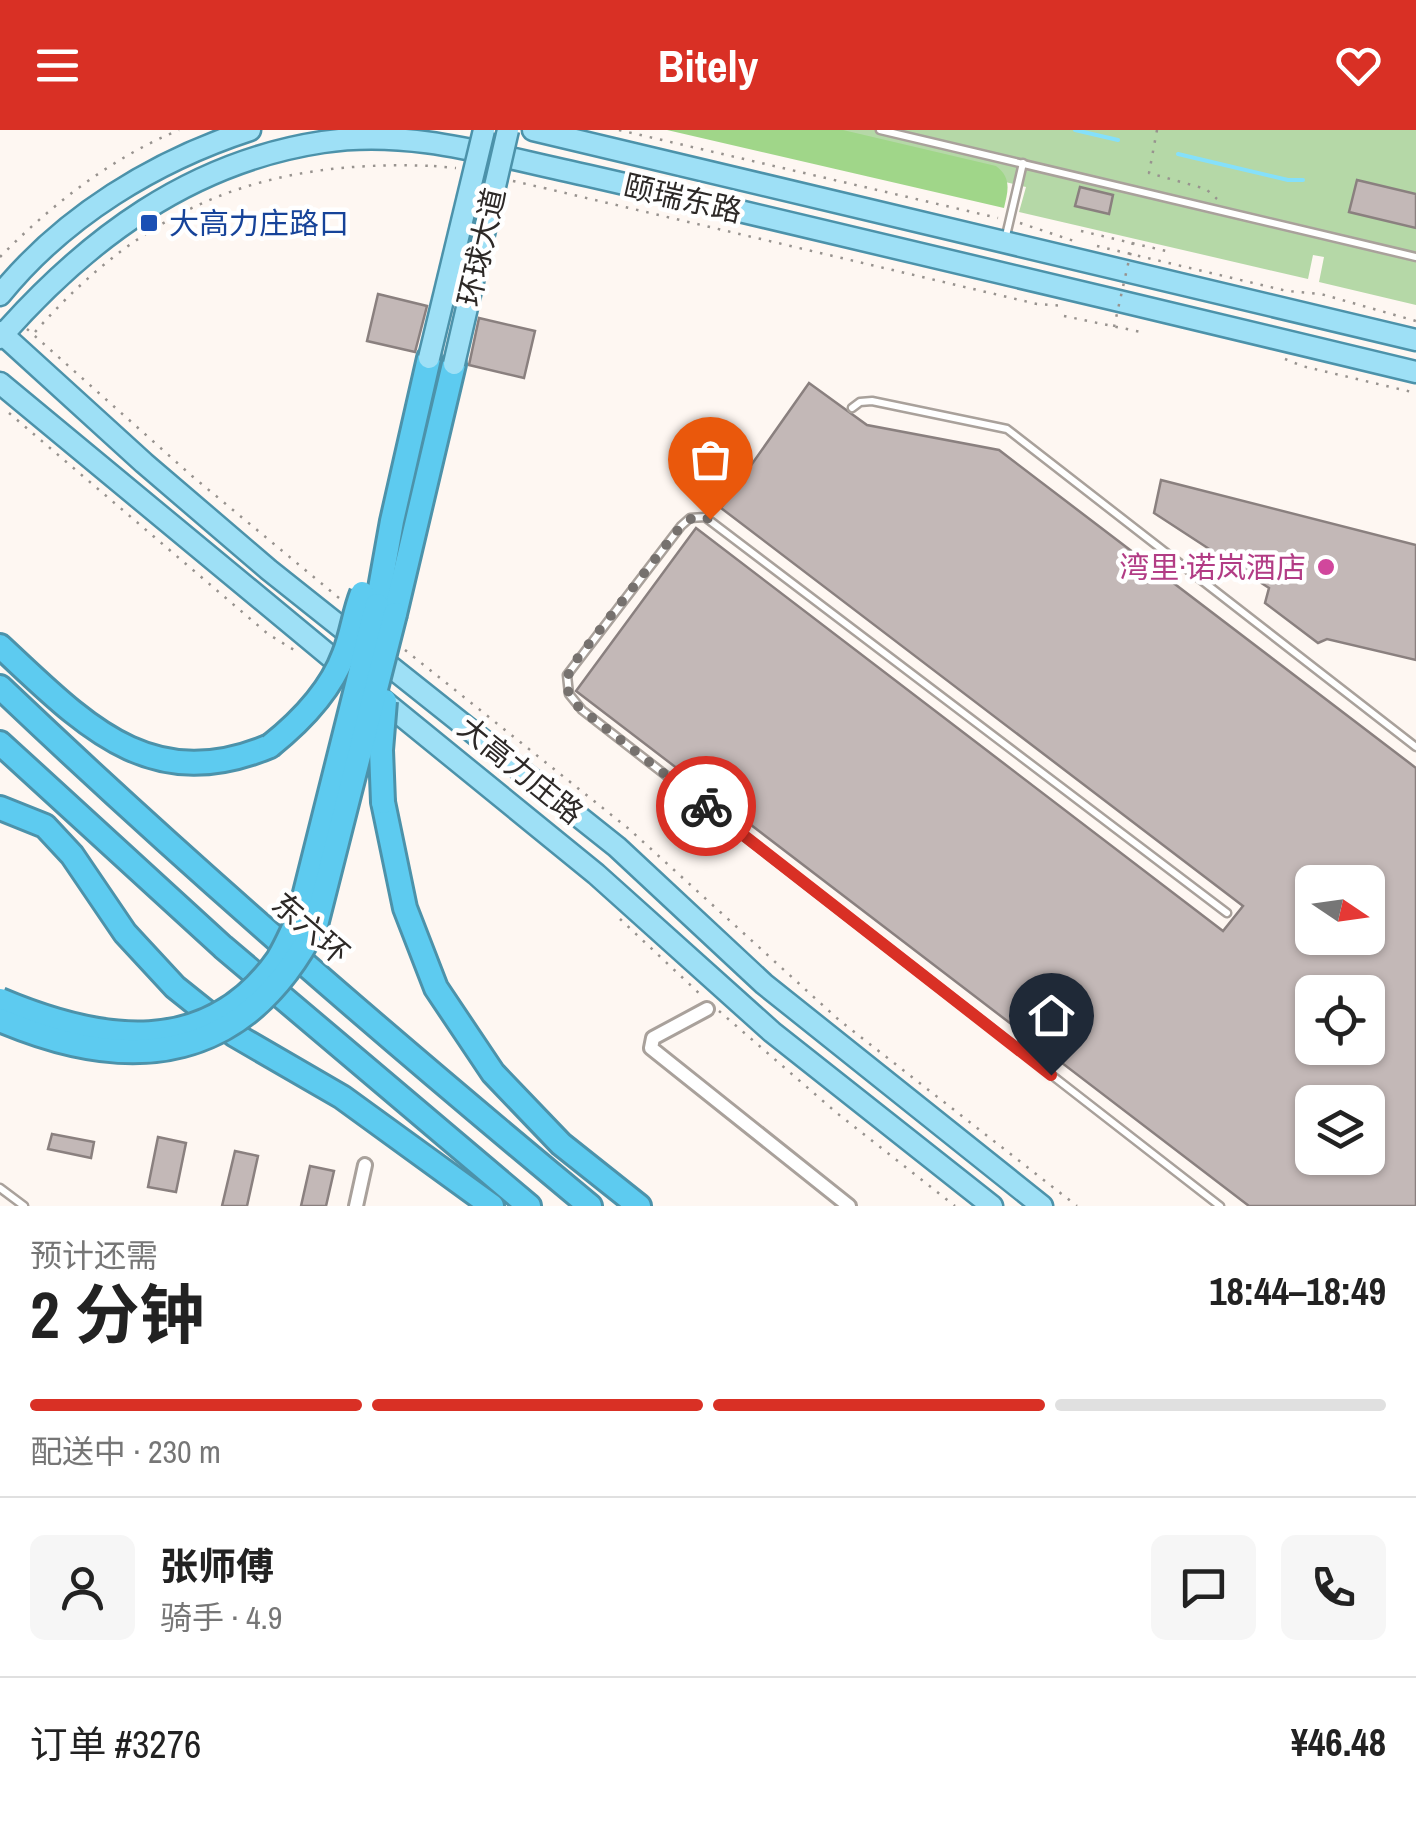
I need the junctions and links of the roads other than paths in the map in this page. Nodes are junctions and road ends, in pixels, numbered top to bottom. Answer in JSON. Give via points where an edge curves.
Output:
{"nodes":[{"id":1,"x":250,"y":130,"type":"edge"},
{"id":2,"x":484,"y":130,"type":"edge"},
{"id":3,"x":508,"y":130,"type":"edge"},
{"id":4,"x":535,"y":130,"type":"edge"},
{"id":5,"x":880,"y":130,"type":"edge"},
{"id":6,"x":457,"y":138,"type":"edge"},
{"id":7,"x":528,"y":162,"type":"junction"},
{"id":8,"x":1023,"y":164,"type":"junction"},
{"id":9,"x":1005,"y":242,"type":"junction"},
{"id":10,"x":1416,"y":257,"type":"edge"},
{"id":11,"x":0,"y":295,"type":"edge"},
{"id":12,"x":12,"y":335,"type":"edge"},
{"id":13,"x":1416,"y":340,"type":"edge"},
{"id":14,"x":429,"y":358,"type":"joint"},
{"id":15,"x":454,"y":364,"type":"joint"},
{"id":16,"x":1416,"y":372,"type":"edge"},
{"id":17,"x":0,"y":383,"type":"edge"},
{"id":18,"x":852,"y":408,"type":"dead end"},
{"id":19,"x":371,"y":604,"type":"junction"},
{"id":20,"x":0,"y":646,"type":"edge"},
{"id":21,"x":0,"y":687,"type":"edge"},
{"id":22,"x":0,"y":743,"type":"edge"},
{"id":23,"x":1416,"y":746,"type":"edge"},
{"id":24,"x":0,"y":808,"type":"edge"},
{"id":25,"x":1227,"y":913,"type":"dead end"},
{"id":26,"x":0,"y":1000,"type":"edge"},
{"id":27,"x":711,"y":1008,"type":"road end"},
{"id":28,"x":0,"y":1020,"type":"edge"},
{"id":29,"x":365,"y":1165,"type":"dead end"},
{"id":30,"x":0,"y":1188,"type":"edge"},
{"id":31,"x":14,"y":1202,"type":"edge"},
{"id":32,"x":24,"y":1206,"type":"edge"},
{"id":33,"x":356,"y":1206,"type":"edge"},
{"id":34,"x":492,"y":1206,"type":"edge"},
{"id":35,"x":529,"y":1206,"type":"edge"},
{"id":36,"x":590,"y":1206,"type":"edge"},
{"id":37,"x":638,"y":1206,"type":"edge"},
{"id":38,"x":848,"y":1206,"type":"edge"},
{"id":39,"x":992,"y":1206,"type":"edge"},
{"id":40,"x":1042,"y":1206,"type":"edge"},
{"id":41,"x":1220,"y":1206,"type":"edge"}],
"edges":[{"from":1,"to":11,"type":"main road","via":[[166,162],[118,190]]},
{"from":2,"to":14,"type":"main road","name":"环球大道","bridge":true},
{"from":3,"to":15,"type":"main road","name":"环球大道","bridge":true},
{"from":4,"to":7,"type":"main road"},
{"from":4,"to":9,"type":"main road","name":"颐瑞东路"},
{"from":5,"to":8,"type":"lane"},
{"from":6,"to":7,"type":"main road","name":"颐瑞东路"},
{"from":6,"to":12,"type":"main road","name":"颐瑞东路","via":[[352,139],[225,168],[142,209],[83,255]]},
{"from":7,"to":16,"type":"main road","name":"颐瑞东路"},
{"from":8,"to":9,"type":"lane"},
{"from":8,"to":10,"type":"lane"},
{"from":9,"to":13,"type":"main road","name":"颐瑞东路"},
{"from":12,"to":40,"type":"main road","name":"大高力庄路","via":[[270,570],[617,848],[764,984]]},
{"from":14,"to":19,"type":"highway"},
{"from":15,"to":19,"type":"highway"},
{"from":17,"to":39,"type":"main road","name":"大高力庄路","via":[[596,874],[772,1032]]},
{"from":18,"to":23,"type":"lane","via":[[872,401],[1007,430]]},
{"from":19,"to":20,"type":"highway","bridge":true,"via":[[330,683],[295,726],[242,758],[200,764],[122,748]]},
{"from":19,"to":26,"type":"highway","bridge":true,"via":[[299,917],[278,958],[248,993],[214,1015],[148,1036],[102,1032]]},
{"from":19,"to":28,"type":"highway","bridge":true,"via":[[316,925],[271,994],[227,1028],[155,1052],[109,1051]]},
{"from":19,"to":37,"type":"highway","bridge":true,"via":[[384,802],[405,908],[436,988],[494,1073],[561,1144]]},
{"from":21,"to":36,"type":"highway","name":"东六环","via":[[247,912]]},
{"from":22,"to":35,"type":"highway","via":[[223,947]]},
{"from":24,"to":34,"type":"highway","via":[[45,826],[125,932],[190,999],[235,1035],[342,1097]]},
{"from":25,"to":41,"type":"lane","via":[[705,517],[681,526],[567,675],[568,694],[582,710]]},
{"from":27,"to":38,"type":"street","via":[[652,1038],[652,1048]]},
{"from":29,"to":33,"type":"street"},
{"from":30,"to":31,"type":"lane"},
{"from":31,"to":32,"type":"lane"}]}
